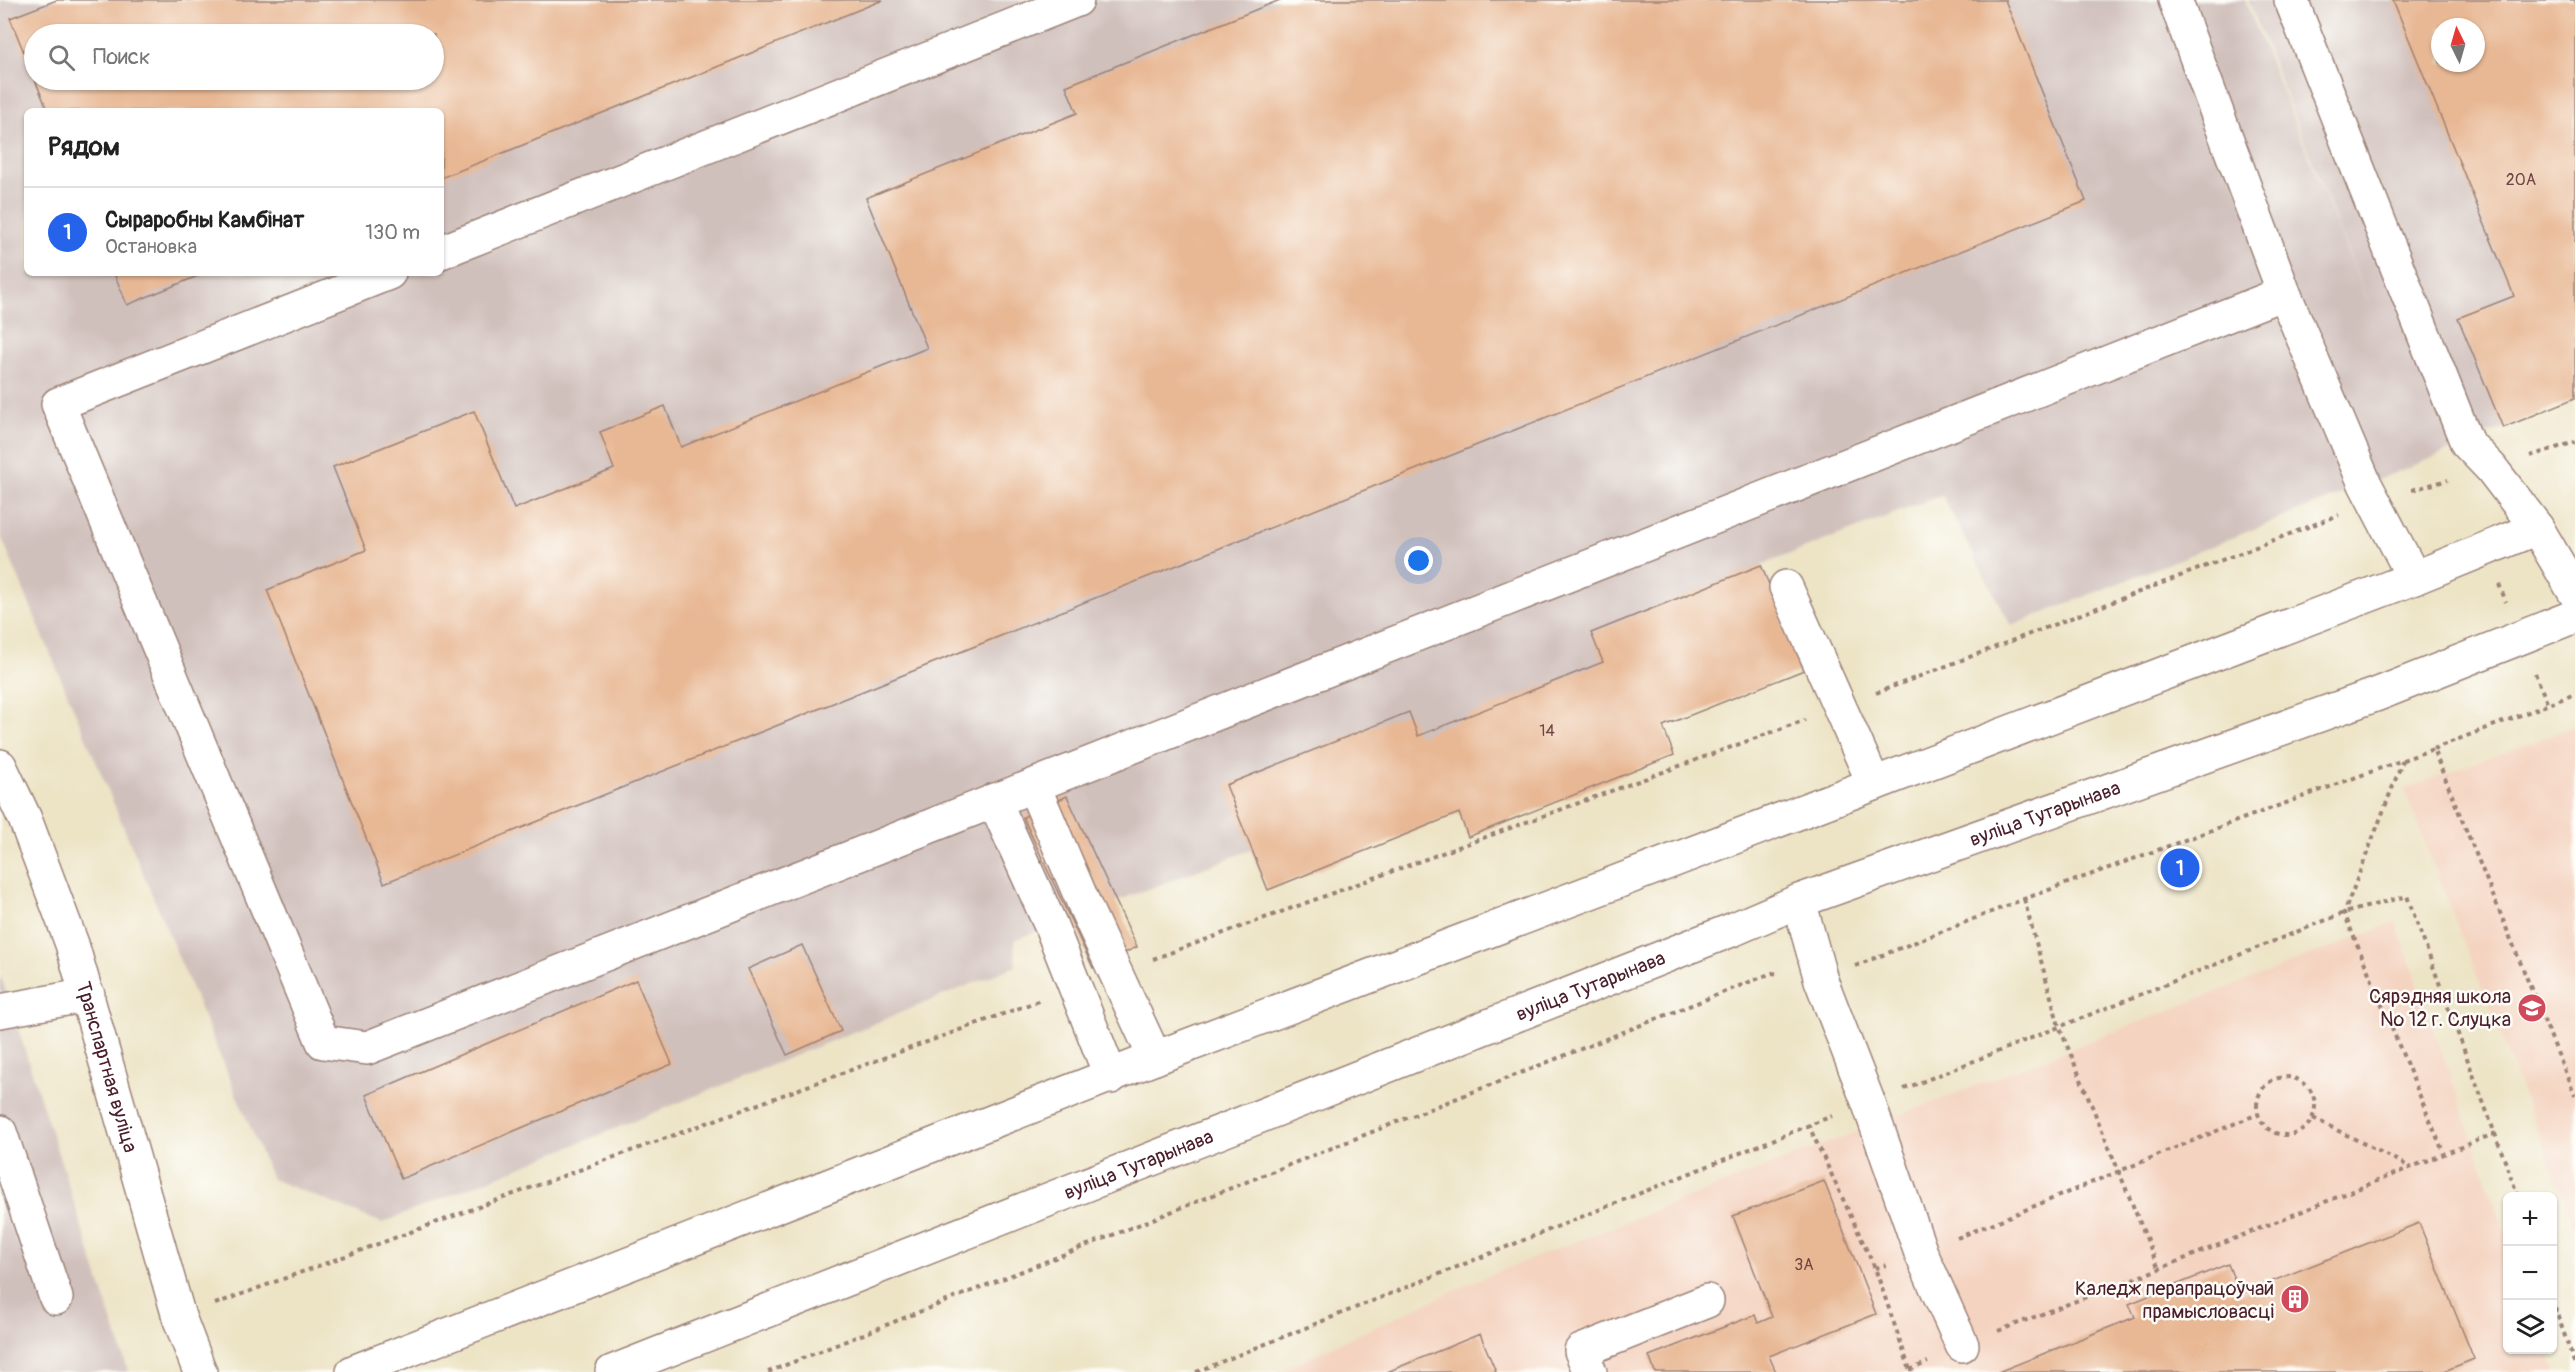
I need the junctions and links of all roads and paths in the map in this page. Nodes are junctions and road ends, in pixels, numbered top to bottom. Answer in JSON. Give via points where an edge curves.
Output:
{"nodes":[{"id":1,"x":1077,"y":0,"type":"edge"},
{"id":2,"x":2175,"y":0,"type":"edge"},
{"id":3,"x":2292,"y":0,"type":"edge"},
{"id":4,"x":444,"y":251,"type":"edge"},
{"id":5,"x":381,"y":276,"type":"edge"},
{"id":6,"x":2284,"y":293,"type":"junction"},
{"id":7,"x":2575,"y":442,"type":"edge"},
{"id":8,"x":2491,"y":468,"type":"junction"},
{"id":9,"x":2374,"y":501,"type":"junction"},
{"id":10,"x":2537,"y":528,"type":"junction"},
{"id":11,"x":2485,"y":550,"type":"junction"},
{"id":12,"x":2414,"y":578,"type":"junction"},
{"id":13,"x":1785,"y":587,"type":"dead end"},
{"id":14,"x":2575,"y":593,"type":"edge"},
{"id":15,"x":2575,"y":616,"type":"edge"},
{"id":16,"x":2521,"y":638,"type":"junction"},
{"id":17,"x":2575,"y":694,"type":"edge"},
{"id":18,"x":2548,"y":705,"type":"junction"},
{"id":19,"x":1839,"y":707,"type":"junction"},
{"id":20,"x":2433,"y":749,"type":"junction"},
{"id":21,"x":2403,"y":760,"type":"junction"},
{"id":22,"x":0,"y":766,"type":"edge"},
{"id":23,"x":1874,"y":784,"type":"junction"},
{"id":24,"x":1034,"y":787,"type":"junction"},
{"id":25,"x":994,"y":800,"type":"junction"},
{"id":26,"x":2024,"y":899,"type":"junction"},
{"id":27,"x":1799,"y":901,"type":"junction"},
{"id":28,"x":2344,"y":913,"type":"junction"},
{"id":29,"x":1116,"y":973,"type":"junction"},
{"id":30,"x":1821,"y":980,"type":"junction"},
{"id":31,"x":1075,"y":988,"type":"junction"},
{"id":32,"x":88,"y":995,"type":"junction"},
{"id":33,"x":0,"y":1011,"type":"edge"},
{"id":34,"x":2059,"y":1026,"type":"junction"},
{"id":35,"x":1155,"y":1058,"type":"junction"},
{"id":36,"x":1111,"y":1077,"type":"junction"},
{"id":37,"x":2575,"y":1096,"type":"edge"},
{"id":38,"x":1869,"y":1104,"type":"junction"},
{"id":39,"x":2258,"y":1114,"type":"junction"},
{"id":40,"x":2313,"y":1118,"type":"junction"},
{"id":41,"x":1808,"y":1124,"type":"junction"},
{"id":42,"x":0,"y":1132,"type":"edge"},
{"id":43,"x":2496,"y":1132,"type":"junction"},
{"id":44,"x":2444,"y":1155,"type":"junction"},
{"id":45,"x":2410,"y":1167,"type":"junction"},
{"id":46,"x":2118,"y":1173,"type":"junction"},
{"id":47,"x":2516,"y":1192,"type":"edge"},
{"id":48,"x":1921,"y":1252,"type":"junction"},
{"id":49,"x":1875,"y":1268,"type":"junction"},
{"id":50,"x":2159,"y":1269,"type":"junction"},
{"id":51,"x":56,"y":1298,"type":"dead end"},
{"id":52,"x":2553,"y":1300,"type":"edge"},
{"id":53,"x":1707,"y":1301,"type":"dead end"},
{"id":54,"x":179,"y":1317,"type":"junction"},
{"id":55,"x":1962,"y":1345,"type":"junction"},
{"id":56,"x":2575,"y":1365,"type":"edge"},
{"id":57,"x":1911,"y":1371,"type":"edge"},
{"id":58,"x":200,"y":1372,"type":"edge"},
{"id":59,"x":353,"y":1372,"type":"edge"},
{"id":60,"x":612,"y":1372,"type":"edge"},
{"id":61,"x":768,"y":1372,"type":"edge"},
{"id":62,"x":1196,"y":1372,"type":"edge"},
{"id":63,"x":1590,"y":1372,"type":"edge"}],
"edges":[{"from":1,"to":4,"type":"street"},
{"from":2,"to":6,"type":"street"},
{"from":3,"to":8,"type":"street","via":[[2467,443]]},
{"from":5,"to":25,"type":"street","via":[[58,404],[323,1041],[367,1048]]},
{"from":6,"to":9,"type":"street"},
{"from":6,"to":24,"type":"street"},
{"from":7,"to":8,"type":"path"},
{"from":8,"to":9,"type":"path"},
{"from":8,"to":10,"type":"street"},
{"from":9,"to":12,"type":"street"},
{"from":9,"to":19,"type":"path"},
{"from":10,"to":11,"type":"street"},
{"from":10,"to":14,"type":"street"},
{"from":11,"to":12,"type":"street"},
{"from":11,"to":16,"type":"path"},
{"from":12,"to":23,"type":"street"},
{"from":13,"to":19,"type":"street"},
{"from":15,"to":16,"type":"street","name":"вуліца Тутарынава"},
{"from":16,"to":18,"type":"path"},
{"from":16,"to":27,"type":"street","name":"вуліца Тутарынава","via":[[2356,702]]},
{"from":17,"to":18,"type":"path"},
{"from":18,"to":20,"type":"path"},
{"from":19,"to":23,"type":"street"},
{"from":19,"to":29,"type":"path"},
{"from":20,"to":21,"type":"path"},
{"from":20,"to":37,"type":"path"},
{"from":21,"to":26,"type":"path"},
{"from":21,"to":28,"type":"path"},
{"from":22,"to":32,"type":"street","name":"Транспартная вуліца","via":[[26,819]]},
{"from":23,"to":35,"type":"street"},
{"from":24,"to":25,"type":"street"},
{"from":24,"to":29,"type":"street"},
{"from":25,"to":31,"type":"street"},
{"from":26,"to":30,"type":"path"},
{"from":26,"to":34,"type":"path"},
{"from":27,"to":30,"type":"street"},
{"from":27,"to":60,"type":"street","name":"вуліца Тутарынава"},
{"from":28,"to":34,"type":"path"},
{"from":28,"to":43,"type":"path","via":[[2407,896]]},
{"from":28,"to":44,"type":"path"},
{"from":29,"to":35,"type":"street"},
{"from":30,"to":38,"type":"street"},
{"from":30,"to":61,"type":"path","via":[[1772,973]]},
{"from":31,"to":36,"type":"street"},
{"from":31,"to":54,"type":"path"},
{"from":32,"to":33,"type":"street"},
{"from":32,"to":54,"type":"street","name":"Транспартная вуліца"},
{"from":34,"to":38,"type":"path"},
{"from":34,"to":46,"type":"path"},
{"from":35,"to":36,"type":"street"},
{"from":36,"to":59,"type":"street"},
{"from":38,"to":41,"type":"path"},
{"from":38,"to":48,"type":"street"},
{"from":39,"to":40,"type":"path","via":[[2273,1132],[2289,1135],[2303,1130]]},
{"from":39,"to":40,"type":"path","via":[[2258,1092],[2269,1081],[2299,1078],[2310,1087],[2316,1102]]},
{"from":39,"to":46,"type":"path"},
{"from":40,"to":45,"type":"path"},
{"from":41,"to":49,"type":"path"},
{"from":41,"to":62,"type":"path"},
{"from":42,"to":51,"type":"street"},
{"from":43,"to":44,"type":"path"},
{"from":43,"to":47,"type":"path"},
{"from":44,"to":45,"type":"path"},
{"from":45,"to":50,"type":"path"},
{"from":46,"to":48,"type":"path"},
{"from":46,"to":50,"type":"path"},
{"from":48,"to":49,"type":"path"},
{"from":48,"to":55,"type":"street"},
{"from":49,"to":57,"type":"path"},
{"from":50,"to":55,"type":"path"},
{"from":52,"to":56,"type":"path"},
{"from":53,"to":63,"type":"street","via":[[1581,1351]]},
{"from":54,"to":58,"type":"street","name":"Транспартная вуліца"},
{"from":55,"to":57,"type":"path"}]}
